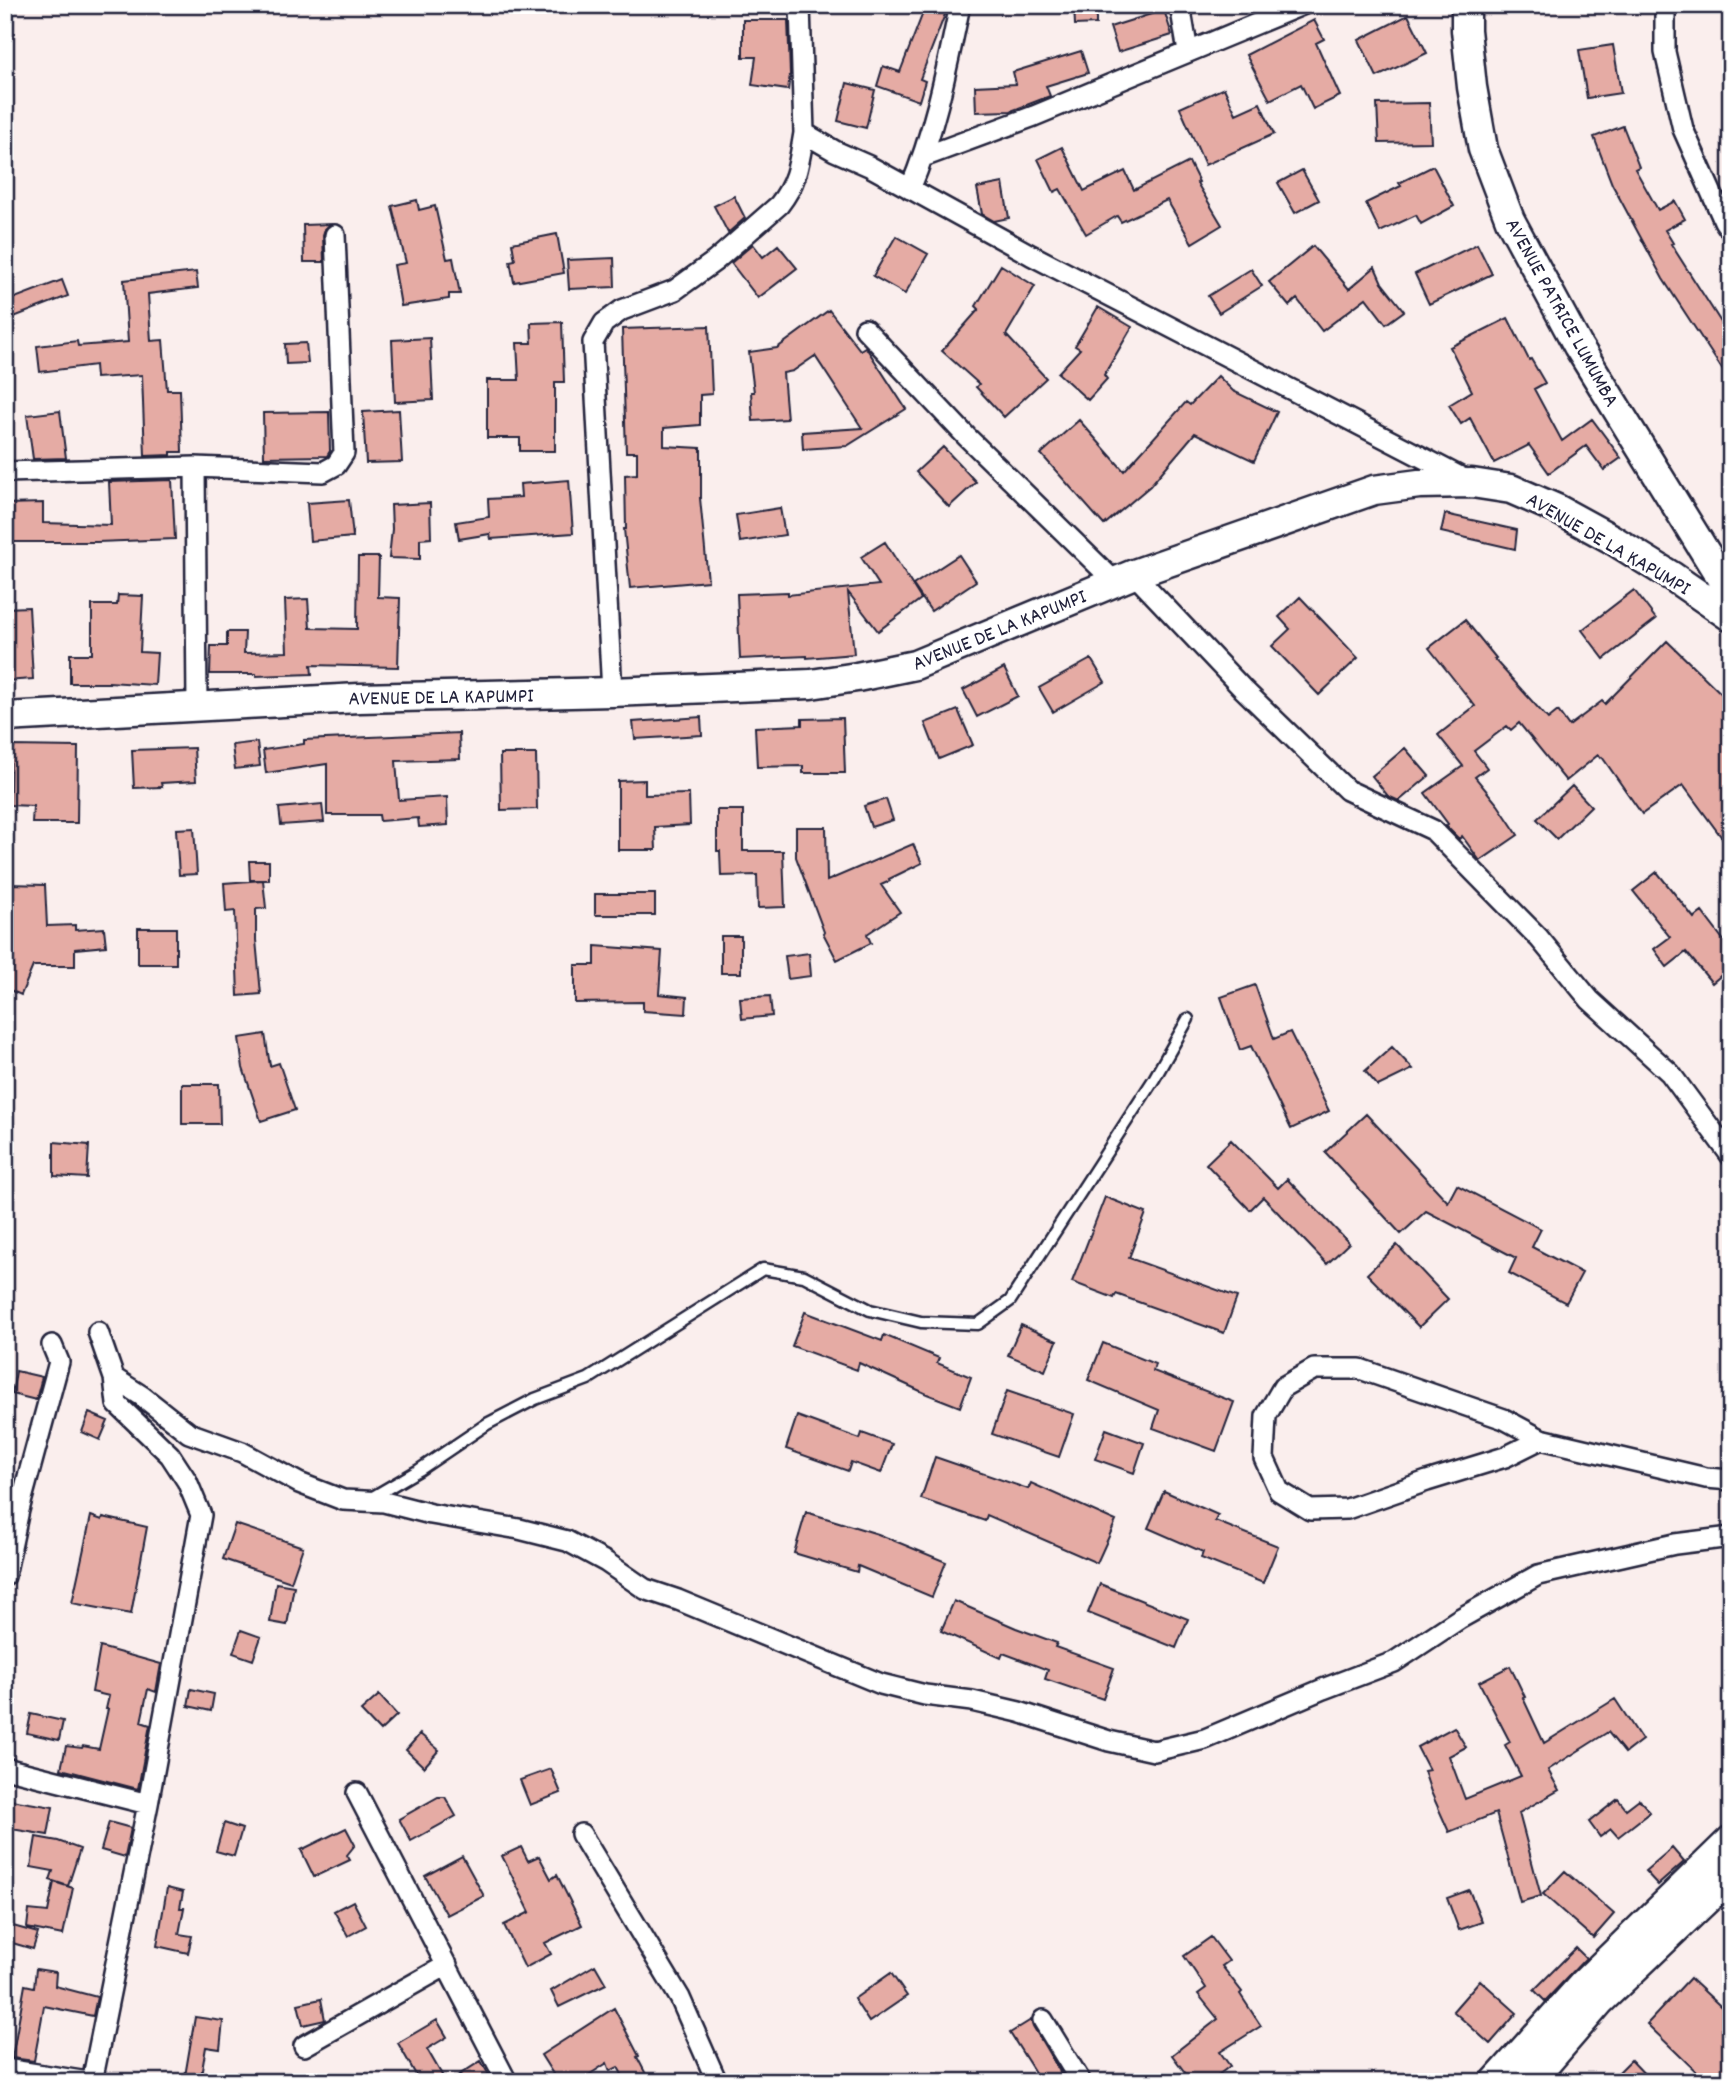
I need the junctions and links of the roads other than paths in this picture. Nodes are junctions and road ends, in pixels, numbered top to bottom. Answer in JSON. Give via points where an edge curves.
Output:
{"nodes":[{"id":1,"x":800,"y":5,"type":"edge"},
{"id":2,"x":960,"y":5,"type":"edge"},
{"id":3,"x":1180,"y":5,"type":"edge"},
{"id":4,"x":1302,"y":5,"type":"edge"},
{"id":5,"x":1466,"y":5,"type":"edge"},
{"id":6,"x":1665,"y":5,"type":"edge"},
{"id":7,"x":1188,"y":52,"type":"junction"},
{"id":8,"x":804,"y":133,"type":"junction"},
{"id":9,"x":923,"y":158,"type":"junction"},
{"id":10,"x":910,"y":188,"type":"junction"},
{"id":11,"x":1731,"y":231,"type":"edge"},
{"id":12,"x":335,"y":235,"type":"dead end"},
{"id":13,"x":865,"y":329,"type":"dead end"},
{"id":14,"x":195,"y":467,"type":"junction"},
{"id":15,"x":5,"y":472,"type":"edge"},
{"id":16,"x":1472,"y":483,"type":"junction"},
{"id":17,"x":1124,"y":578,"type":"junction"},
{"id":18,"x":1731,"y":594,"type":"edge"},
{"id":19,"x":1731,"y":617,"type":"edge"},
{"id":20,"x":611,"y":692,"type":"junction"},
{"id":21,"x":197,"y":705,"type":"junction"},
{"id":22,"x":5,"y":717,"type":"edge"},
{"id":23,"x":1188,"y":1019,"type":"dead end"},
{"id":24,"x":1731,"y":1156,"type":"edge"},
{"id":25,"x":99,"y":1332,"type":"dead end"},
{"id":26,"x":52,"y":1345,"type":"dead end"},
{"id":27,"x":114,"y":1378,"type":"junction"},
{"id":28,"x":1541,"y":1440,"type":"junction"},
{"id":29,"x":1731,"y":1480,"type":"edge"},
{"id":30,"x":365,"y":1502,"type":"junction"},
{"id":31,"x":1731,"y":1537,"type":"edge"},
{"id":32,"x":5,"y":1576,"type":"edge"},
{"id":33,"x":5,"y":1768,"type":"edge"},
{"id":34,"x":357,"y":1793,"type":"dead end"},
{"id":35,"x":148,"y":1804,"type":"junction"},
{"id":36,"x":581,"y":1834,"type":"dead end"},
{"id":37,"x":1728,"y":1848,"type":"edge"},
{"id":38,"x":1731,"y":1876,"type":"edge"},
{"id":39,"x":447,"y":1965,"type":"junction"},
{"id":40,"x":1591,"y":1993,"type":"junction"},
{"id":41,"x":1043,"y":2020,"type":"dead end"},
{"id":42,"x":304,"y":2046,"type":"dead end"},
{"id":43,"x":5,"y":2069,"type":"edge"},
{"id":44,"x":90,"y":2082,"type":"edge"},
{"id":45,"x":507,"y":2082,"type":"edge"},
{"id":46,"x":717,"y":2082,"type":"edge"},
{"id":47,"x":1081,"y":2082,"type":"edge"},
{"id":48,"x":1495,"y":2082,"type":"edge"},
{"id":49,"x":1531,"y":2082,"type":"edge"}],
"edges":[{"from":1,"to":8,"type":"street"},
{"from":2,"to":9,"type":"street"},
{"from":3,"to":7,"type":"street"},
{"from":4,"to":7,"type":"street"},
{"from":5,"to":18,"type":"main road","name":"AVENUE PATRICE LUMUMBA","via":[[1472,87],[1483,149],[1510,220],[1578,346]]},
{"from":6,"to":11,"type":"street","via":[[1665,52],[1683,129]]},
{"from":7,"to":9,"type":"street"},
{"from":8,"to":10,"type":"street"},
{"from":8,"to":20,"type":"street","via":[[797,174],[779,205],[675,290],[622,310],[604,323],[593,342]]},
{"from":9,"to":10,"type":"street"},
{"from":10,"to":16,"type":"street"},
{"from":12,"to":14,"type":"street","via":[[344,453],[336,465],[323,472]]},
{"from":13,"to":17,"type":"street","via":[[967,437]]},
{"from":14,"to":15,"type":"street"},
{"from":14,"to":21,"type":"street"},
{"from":16,"to":17,"type":"main road","name":"AVENUE DE LA KAPUMPI","via":[[1374,490]]},
{"from":16,"to":19,"type":"main road","name":"AVENUE DE LA KAPUMPI","via":[[1511,489],[1558,509]]},
{"from":17,"to":20,"type":"main road","name":"AVENUE DE LA KAPUMPI","via":[[915,665],[811,684]]},
{"from":17,"to":24,"type":"street","via":[[1347,790],[1433,830],[1539,938],[1590,1000],[1670,1073]]},
{"from":20,"to":21,"type":"main road","name":"AVENUE DE LA KAPUMPI"},
{"from":21,"to":22,"type":"main road","name":"AVENUE DE LA KAPUMPI"},
{"from":23,"to":30,"type":"lane","via":[[1010,1301],[978,1324],[921,1322],[870,1310],[804,1276],[763,1269],[587,1378],[487,1424]]},
{"from":25,"to":27,"type":"street"},
{"from":26,"to":32,"type":"street","via":[[59,1362]]},
{"from":27,"to":30,"type":"street","via":[[189,1433],[242,1452],[321,1492]]},
{"from":27,"to":35,"type":"street","via":[[117,1404],[170,1455],[201,1515]]},
{"from":28,"to":28,"type":"street","via":[[1504,1419],[1360,1369],[1314,1368],[1283,1387],[1266,1416],[1264,1458],[1279,1491],[1300,1504],[1310,1510],[1347,1509],[1505,1457]]},
{"from":28,"to":29,"type":"street"},
{"from":30,"to":31,"type":"street","via":[[384,1502],[567,1541],[645,1589],[881,1684],[1019,1712],[1154,1751],[1205,1739],[1394,1662],[1538,1575],[1675,1544]]},
{"from":33,"to":35,"type":"street"},
{"from":34,"to":39,"type":"street"},
{"from":35,"to":44,"type":"street"},
{"from":36,"to":46,"type":"street","via":[[680,1998]]},
{"from":37,"to":40,"type":"main road"},
{"from":38,"to":40,"type":"main road"},
{"from":39,"to":42,"type":"street"},
{"from":39,"to":45,"type":"street"},
{"from":40,"to":48,"type":"main road"},
{"from":40,"to":49,"type":"main road"},
{"from":41,"to":47,"type":"street"},
{"from":43,"to":44,"type":"street"}]}
